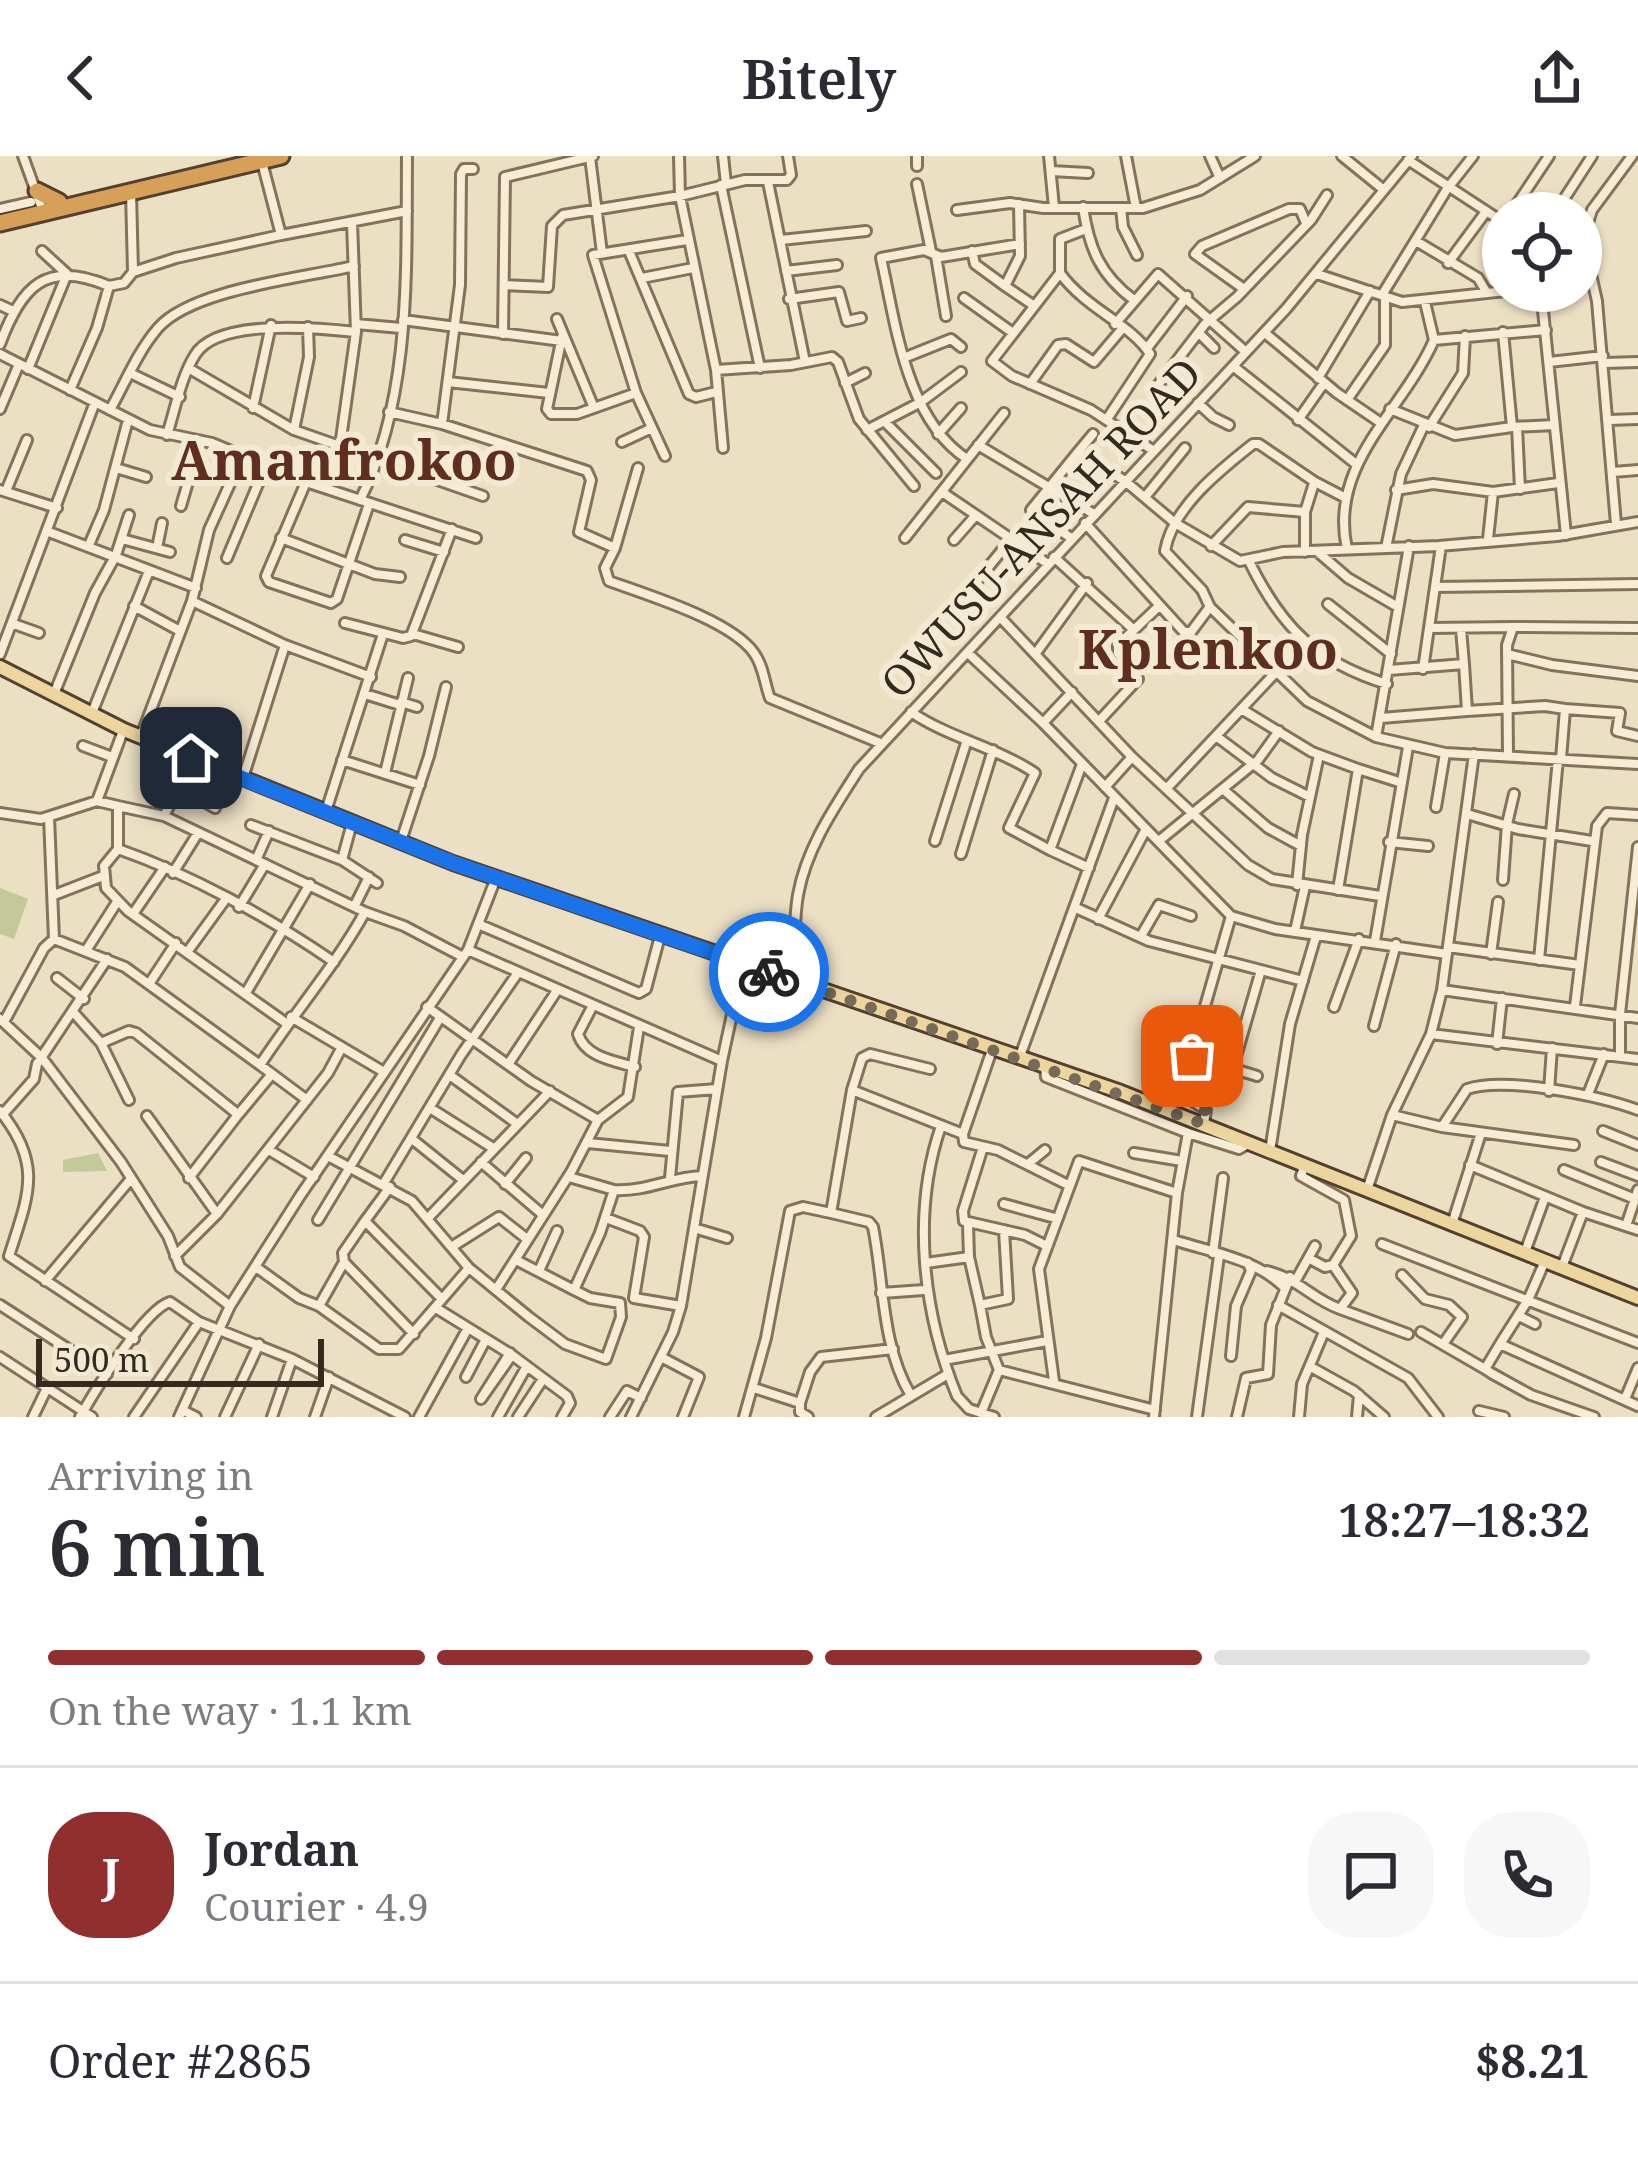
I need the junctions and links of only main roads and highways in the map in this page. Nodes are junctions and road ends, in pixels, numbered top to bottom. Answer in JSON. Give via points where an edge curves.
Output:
{"nodes":[{"id":1,"x":280,"y":156,"type":"edge"},
{"id":2,"x":257,"y":158,"type":"edge"},
{"id":3,"x":227,"y":159,"type":"edge"},
{"id":4,"x":140,"y":187,"type":"junction"},
{"id":5,"x":0,"y":218,"type":"edge"},
{"id":6,"x":0,"y":667,"type":"edge"},
{"id":7,"x":1638,"y":1298,"type":"edge"}],
"edges":[{"from":1,"to":2,"type":"highway"},
{"from":2,"to":3,"type":"highway"},
{"from":2,"to":4,"type":"highway"},
{"from":3,"to":4,"type":"highway"},
{"from":4,"to":5,"type":"highway","via":[[39,203]]},
{"from":6,"to":7,"type":"main road","via":[[124,730],[496,878],[1020,1056]]}]}
